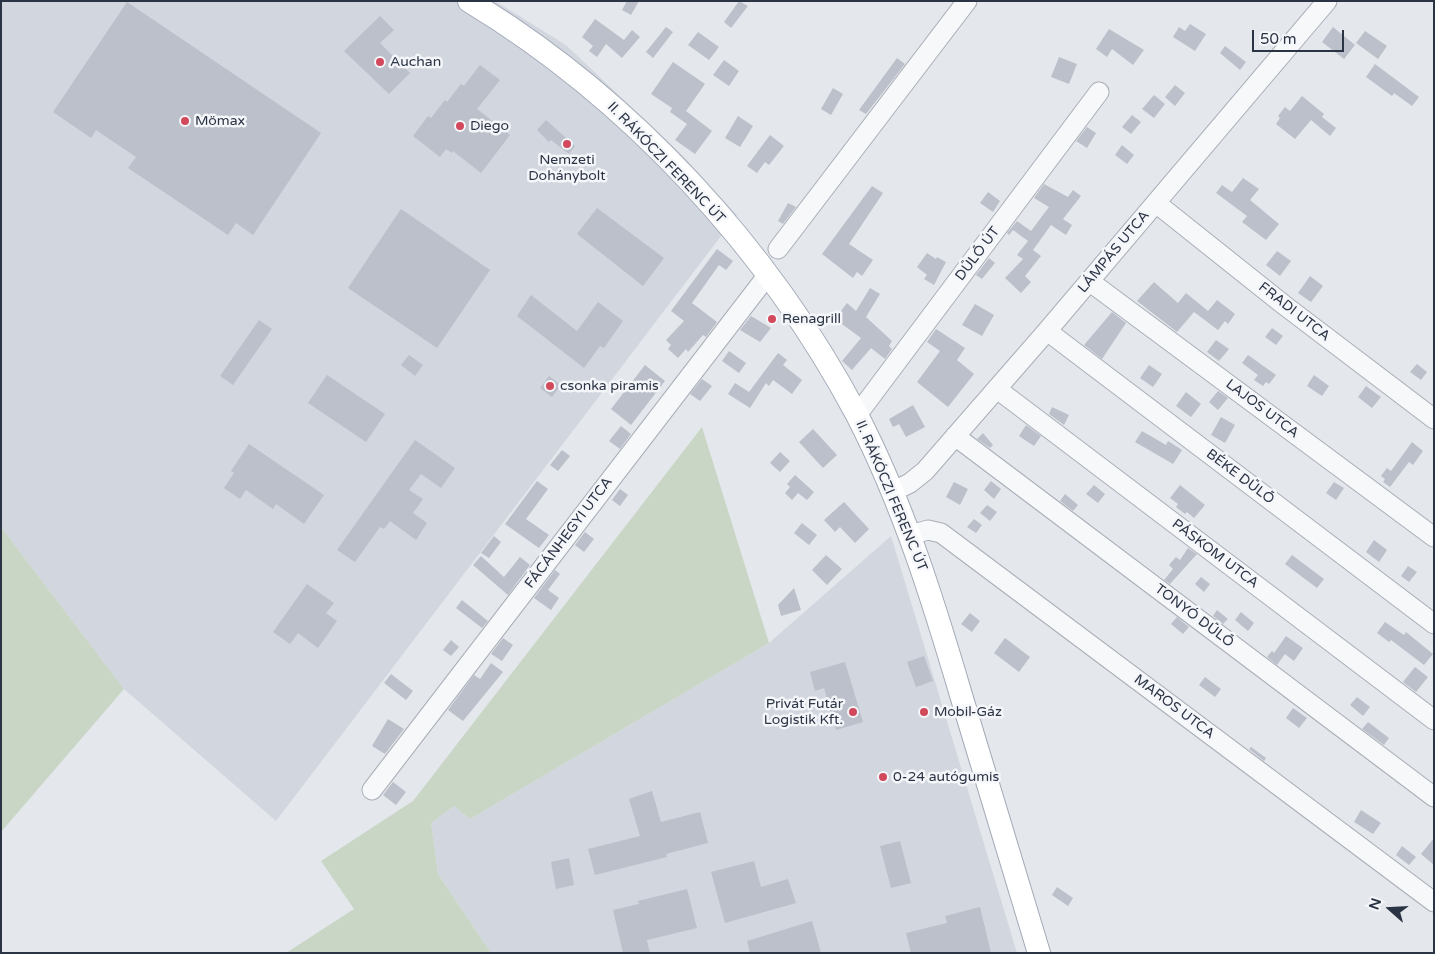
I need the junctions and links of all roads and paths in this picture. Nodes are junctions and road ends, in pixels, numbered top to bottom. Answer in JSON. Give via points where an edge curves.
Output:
{"nodes":[{"id":1,"x":469,"y":1,"type":"edge"},
{"id":2,"x":967,"y":1,"type":"edge"},
{"id":3,"x":1327,"y":1,"type":"edge"},
{"id":4,"x":1099,"y":92,"type":"dead end"},
{"id":5,"x":1156,"y":203,"type":"junction"},
{"id":6,"x":778,"y":250,"type":"dead end"},
{"id":7,"x":767,"y":276,"type":"junction"},
{"id":8,"x":1089,"y":281,"type":"junction"},
{"id":9,"x":1047,"y":331,"type":"junction"},
{"id":10,"x":997,"y":389,"type":"junction"},
{"id":11,"x":857,"y":415,"type":"junction"},
{"id":12,"x":1434,"y":419,"type":"edge"},
{"id":13,"x":955,"y":436,"type":"junction"},
{"id":14,"x":892,"y":492,"type":"junction"},
{"id":15,"x":910,"y":535,"type":"junction"},
{"id":16,"x":1434,"y":537,"type":"edge"},
{"id":17,"x":1434,"y":624,"type":"edge"},
{"id":18,"x":1434,"y":720,"type":"edge"},
{"id":19,"x":372,"y":790,"type":"dead end"},
{"id":20,"x":1434,"y":797,"type":"edge"},
{"id":21,"x":1434,"y":902,"type":"edge"},
{"id":22,"x":1039,"y":953,"type":"edge"}],
"edges":[{"from":1,"to":7,"type":"main road","name":"II. RÁKÓCZI FERENC ÚT","via":[[561,63],[626,119],[725,222]]},
{"from":2,"to":6,"type":"street"},
{"from":3,"to":5,"type":"street","name":"LÁMPÁS UTCA"},
{"from":4,"to":11,"type":"street","name":"DŰLŐ ÚT"},
{"from":5,"to":8,"type":"street","name":"LÁMPÁS UTCA"},
{"from":5,"to":12,"type":"street","name":"FRADI UTCA"},
{"from":7,"to":11,"type":"main road","name":"II. RÁKÓCZI FERENC ÚT","via":[[815,345]]},
{"from":7,"to":19,"type":"street","name":"FÁCÁNHEGYI UTCA"},
{"from":8,"to":9,"type":"street","name":"LÁMPÁS UTCA"},
{"from":8,"to":16,"type":"street","name":"LAJOS UTCA"},
{"from":9,"to":10,"type":"street","name":"LÁMPÁS UTCA"},
{"from":9,"to":17,"type":"street","name":"BÉKE DŰLŐ"},
{"from":10,"to":13,"type":"street","name":"LÁMPÁS UTCA"},
{"from":10,"to":18,"type":"street","name":"PÁSKOM UTCA"},
{"from":11,"to":14,"type":"main road","name":"II. RÁKÓCZI FERENC ÚT"},
{"from":13,"to":14,"type":"street","name":"LÁMPÁS UTCA","via":[[917,478]]},
{"from":13,"to":20,"type":"street","name":"TONYÓ DŰLŐ"},
{"from":14,"to":15,"type":"main road","name":"II. RÁKÓCZI FERENC ÚT"},
{"from":15,"to":21,"type":"street","name":"MAROS UTCA","via":[[928,530],[941,533]]},
{"from":15,"to":22,"type":"main road","name":"II. RÁKÓCZI FERENC ÚT"}]}
